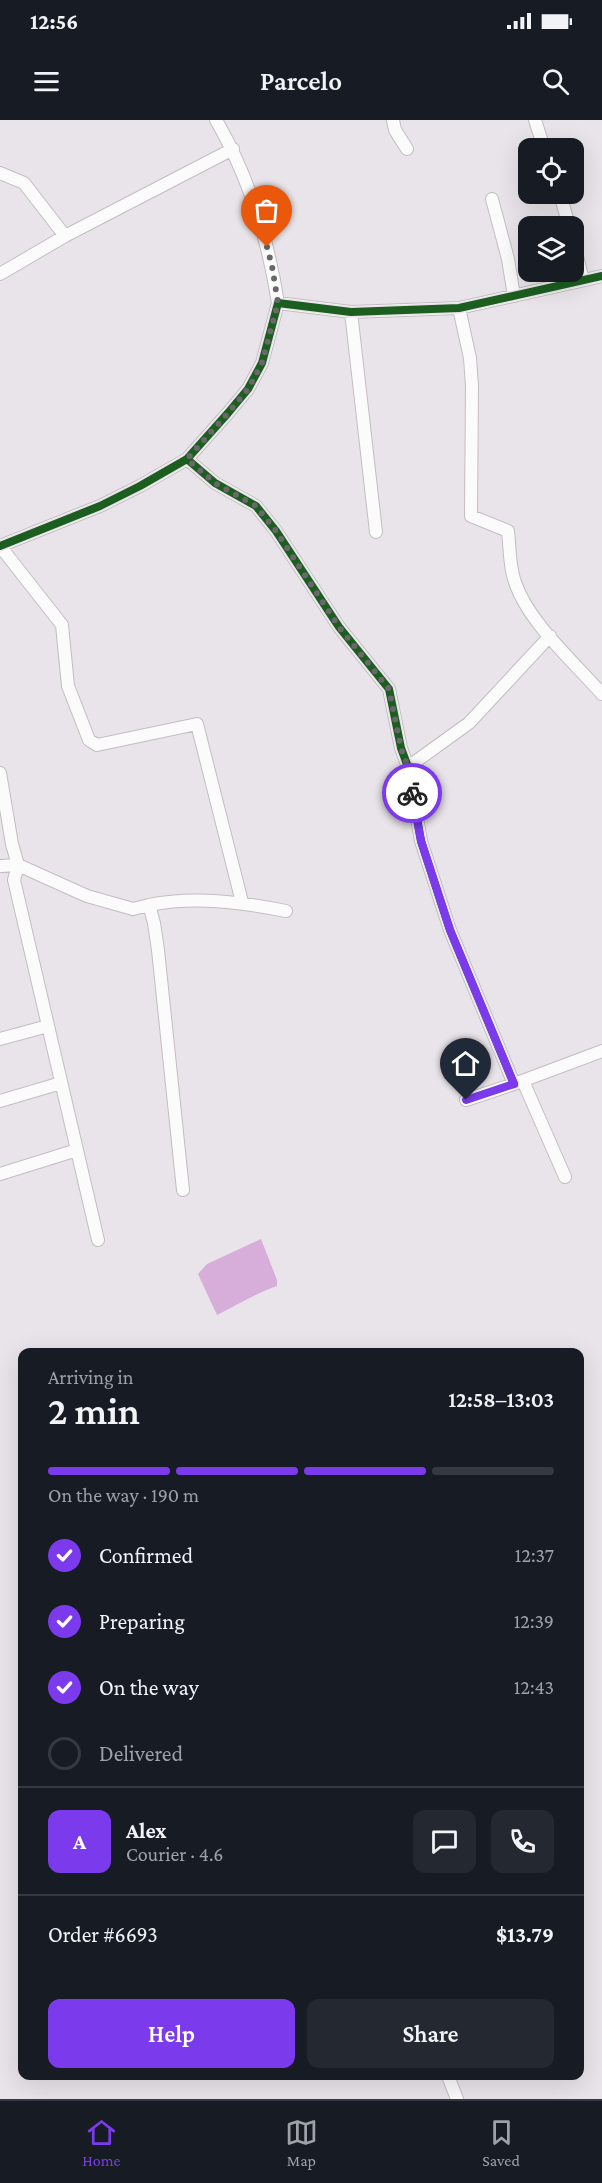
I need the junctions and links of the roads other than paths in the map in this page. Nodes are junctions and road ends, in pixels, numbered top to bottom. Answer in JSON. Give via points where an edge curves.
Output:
{"nodes":[{"id":1,"x":216,"y":120,"type":"edge"},
{"id":2,"x":393,"y":120,"type":"edge"},
{"id":3,"x":535,"y":120,"type":"edge"},
{"id":4,"x":541,"y":138,"type":"edge"},
{"id":5,"x":407,"y":148,"type":"dead end"},
{"id":6,"x":233,"y":149,"type":"junction"},
{"id":7,"x":0,"y":173,"type":"edge"},
{"id":8,"x":492,"y":199,"type":"dead end"},
{"id":9,"x":65,"y":236,"type":"junction"},
{"id":10,"x":0,"y":274,"type":"edge"},
{"id":11,"x":602,"y":276,"type":"edge"},
{"id":12,"x":584,"y":280,"type":"edge"},
{"id":13,"x":574,"y":282,"type":"edge"},
{"id":14,"x":514,"y":296,"type":"junction"},
{"id":15,"x":278,"y":303,"type":"junction"},
{"id":16,"x":459,"y":308,"type":"junction"},
{"id":17,"x":351,"y":312,"type":"junction"},
{"id":18,"x":187,"y":459,"type":"junction"},
{"id":19,"x":376,"y":532,"type":"dead end"},
{"id":20,"x":0,"y":546,"type":"edge"},
{"id":21,"x":550,"y":636,"type":"junction"},
{"id":22,"x":602,"y":694,"type":"edge"},
{"id":23,"x":408,"y":767,"type":"junction"},
{"id":24,"x":0,"y":773,"type":"edge"},
{"id":25,"x":18,"y":865,"type":"junction"},
{"id":26,"x":0,"y":866,"type":"edge"},
{"id":27,"x":242,"y":902,"type":"junction"},
{"id":28,"x":149,"y":904,"type":"junction"},
{"id":29,"x":286,"y":911,"type":"dead end"},
{"id":30,"x":48,"y":1026,"type":"junction"},
{"id":31,"x":0,"y":1039,"type":"edge"},
{"id":32,"x":602,"y":1051,"type":"edge"},
{"id":33,"x":61,"y":1083,"type":"junction"},
{"id":34,"x":518,"y":1083,"type":"junction"},
{"id":35,"x":466,"y":1100,"type":"dead end"},
{"id":36,"x":0,"y":1101,"type":"edge"},
{"id":37,"x":77,"y":1150,"type":"junction"},
{"id":38,"x":0,"y":1174,"type":"edge"},
{"id":39,"x":565,"y":1177,"type":"dead end"},
{"id":40,"x":183,"y":1190,"type":"dead end"},
{"id":41,"x":98,"y":1240,"type":"dead end"},
{"id":42,"x":450,"y":2080,"type":"edge"},
{"id":43,"x":457,"y":2099,"type":"edge"}],
"edges":[{"from":1,"to":6,"type":"street"},
{"from":2,"to":5,"type":"street"},
{"from":3,"to":4,"type":"street"},
{"from":6,"to":9,"type":"street"},
{"from":6,"to":15,"type":"street","via":[[256,209]]},
{"from":7,"to":9,"type":"street","via":[[24,183]]},
{"from":8,"to":14,"type":"street"},
{"from":9,"to":10,"type":"street"},
{"from":11,"to":12,"type":"street"},
{"from":13,"to":14,"type":"street"},
{"from":14,"to":16,"type":"street"},
{"from":15,"to":17,"type":"street"},
{"from":15,"to":18,"type":"street","via":[[262,363],[248,389]]},
{"from":16,"to":17,"type":"street"},
{"from":16,"to":21,"type":"street","via":[[472,386],[471,516],[508,531],[514,582],[536,622]]},
{"from":17,"to":19,"type":"street"},
{"from":18,"to":20,"type":"street","via":[[100,506]]},
{"from":18,"to":23,"type":"street","via":[[215,483],[256,506],[276,531],[339,627],[389,689]]},
{"from":20,"to":27,"type":"street","via":[[62,625],[68,686],[89,740],[97,745],[197,724]]},
{"from":21,"to":22,"type":"street"},
{"from":21,"to":23,"type":"street","via":[[470,723]]},
{"from":23,"to":34,"type":"street","via":[[421,841],[450,930]]},
{"from":24,"to":25,"type":"street"},
{"from":25,"to":26,"type":"street"},
{"from":25,"to":28,"type":"street","via":[[87,896],[133,909]]},
{"from":25,"to":30,"type":"street","via":[[14,880]]},
{"from":27,"to":28,"type":"street","via":[[172,900]]},
{"from":27,"to":29,"type":"street"},
{"from":28,"to":40,"type":"street"},
{"from":30,"to":31,"type":"street"},
{"from":30,"to":33,"type":"street"},
{"from":32,"to":34,"type":"street"},
{"from":33,"to":36,"type":"street"},
{"from":33,"to":37,"type":"street"},
{"from":34,"to":35,"type":"street"},
{"from":34,"to":39,"type":"street"},
{"from":37,"to":38,"type":"street"},
{"from":37,"to":41,"type":"street"},
{"from":42,"to":43,"type":"street"}]}
